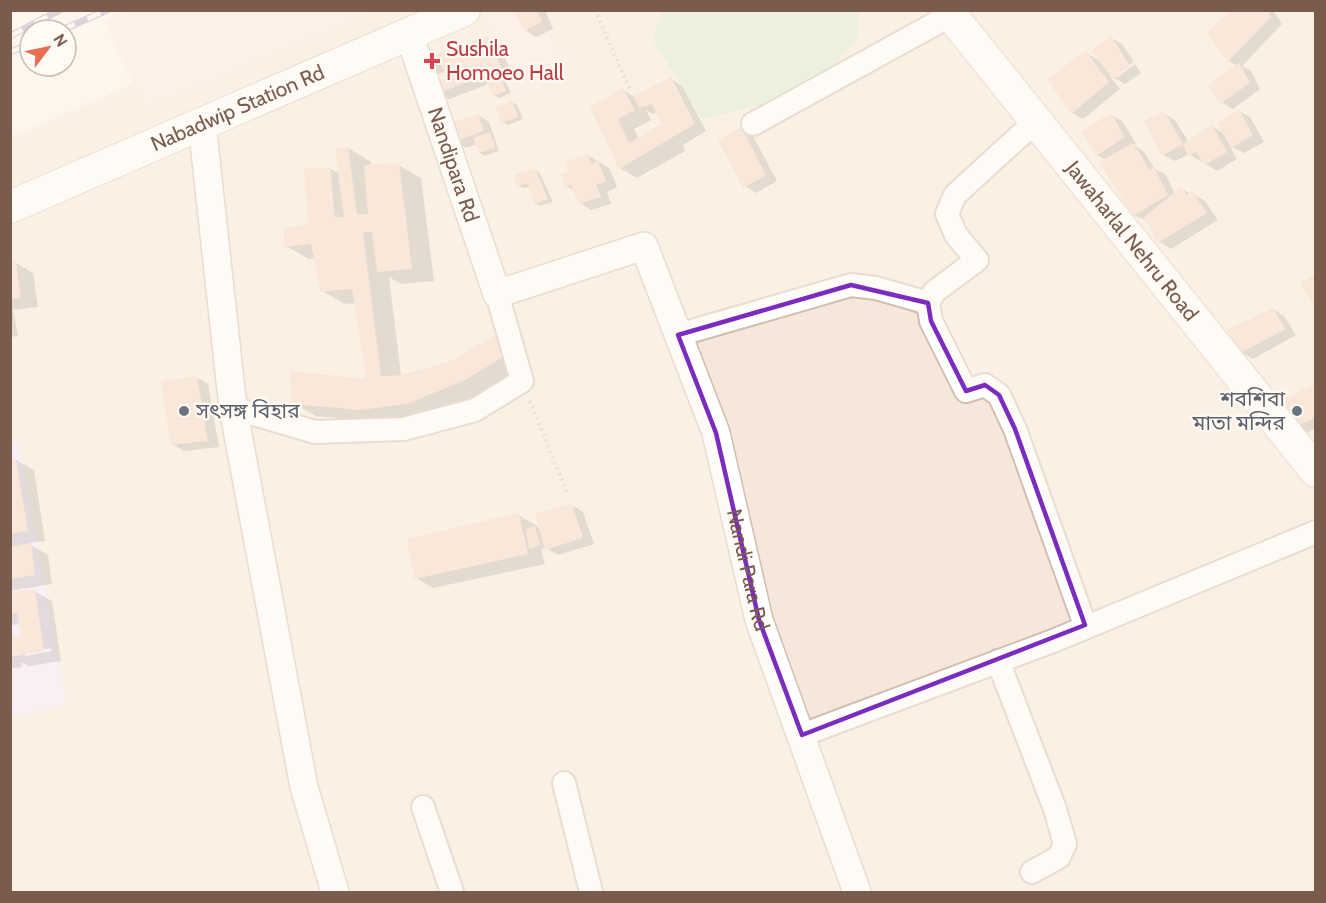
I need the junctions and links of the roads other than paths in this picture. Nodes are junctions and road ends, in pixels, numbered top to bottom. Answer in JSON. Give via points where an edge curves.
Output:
{"nodes":[{"id":1,"x":464,"y":10,"type":"edge"},
{"id":2,"x":949,"y":13,"type":"edge"},
{"id":3,"x":409,"y":34,"type":"junction"},
{"id":4,"x":1036,"y":121,"type":"junction"},
{"id":5,"x":202,"y":124,"type":"junction"},
{"id":6,"x":753,"y":124,"type":"dead end"},
{"id":7,"x":10,"y":207,"type":"edge"},
{"id":8,"x":497,"y":294,"type":"junction"},
{"id":9,"x":928,"y":303,"type":"junction"},
{"id":10,"x":678,"y":335,"type":"junction"},
{"id":11,"x":233,"y":408,"type":"junction"},
{"id":12,"x":1316,"y":471,"type":"edge"},
{"id":13,"x":1316,"y":532,"type":"edge"},
{"id":14,"x":1085,"y":625,"type":"junction"},
{"id":15,"x":998,"y":661,"type":"junction"},
{"id":16,"x":802,"y":735,"type":"junction"},
{"id":17,"x":564,"y":783,"type":"dead end"},
{"id":18,"x":423,"y":807,"type":"dead end"},
{"id":19,"x":1032,"y":872,"type":"dead end"},
{"id":20,"x":335,"y":892,"type":"edge"},
{"id":21,"x":452,"y":892,"type":"edge"},
{"id":22,"x":591,"y":892,"type":"edge"},
{"id":23,"x":857,"y":892,"type":"edge"}],
"edges":[{"from":1,"to":3,"type":"main road","name":"Nabadwip Station Rd"},
{"from":2,"to":4,"type":"main road","name":"Jawaharlal Nehru Road"},
{"from":2,"to":6,"type":"street"},
{"from":3,"to":5,"type":"main road","name":"Nabadwip Station Rd"},
{"from":3,"to":8,"type":"street","name":"Nandipara Rd"},
{"from":4,"to":9,"type":"street","via":[[955,195],[947,214],[956,235],[977,260],[934,292]]},
{"from":4,"to":12,"type":"main road","name":"Jawaharlal Nehru Road"},
{"from":5,"to":7,"type":"main road","name":"Nabadwip Station Rd"},
{"from":5,"to":11,"type":"street"},
{"from":8,"to":10,"type":"street","name":"Nandi Para Rd","via":[[644,246]]},
{"from":8,"to":11,"type":"street","name":"Nandipara Rd","via":[[522,381],[475,410],[404,429],[315,432]]},
{"from":9,"to":10,"type":"street","via":[[851,285]]},
{"from":9,"to":14,"type":"street","via":[[931,321],[966,391],[985,385],[999,395]]},
{"from":10,"to":16,"type":"street","name":"Nandi Para Rd","via":[[716,433],[759,620]]},
{"from":11,"to":20,"type":"street","via":[[304,787]]},
{"from":13,"to":14,"type":"street"},
{"from":14,"to":15,"type":"street"},
{"from":15,"to":16,"type":"street"},
{"from":15,"to":19,"type":"street","via":[[1065,844],[1059,857]]},
{"from":16,"to":23,"type":"street","name":"Nandi Para Rd"},
{"from":17,"to":22,"type":"street"},
{"from":18,"to":21,"type":"street"}]}
